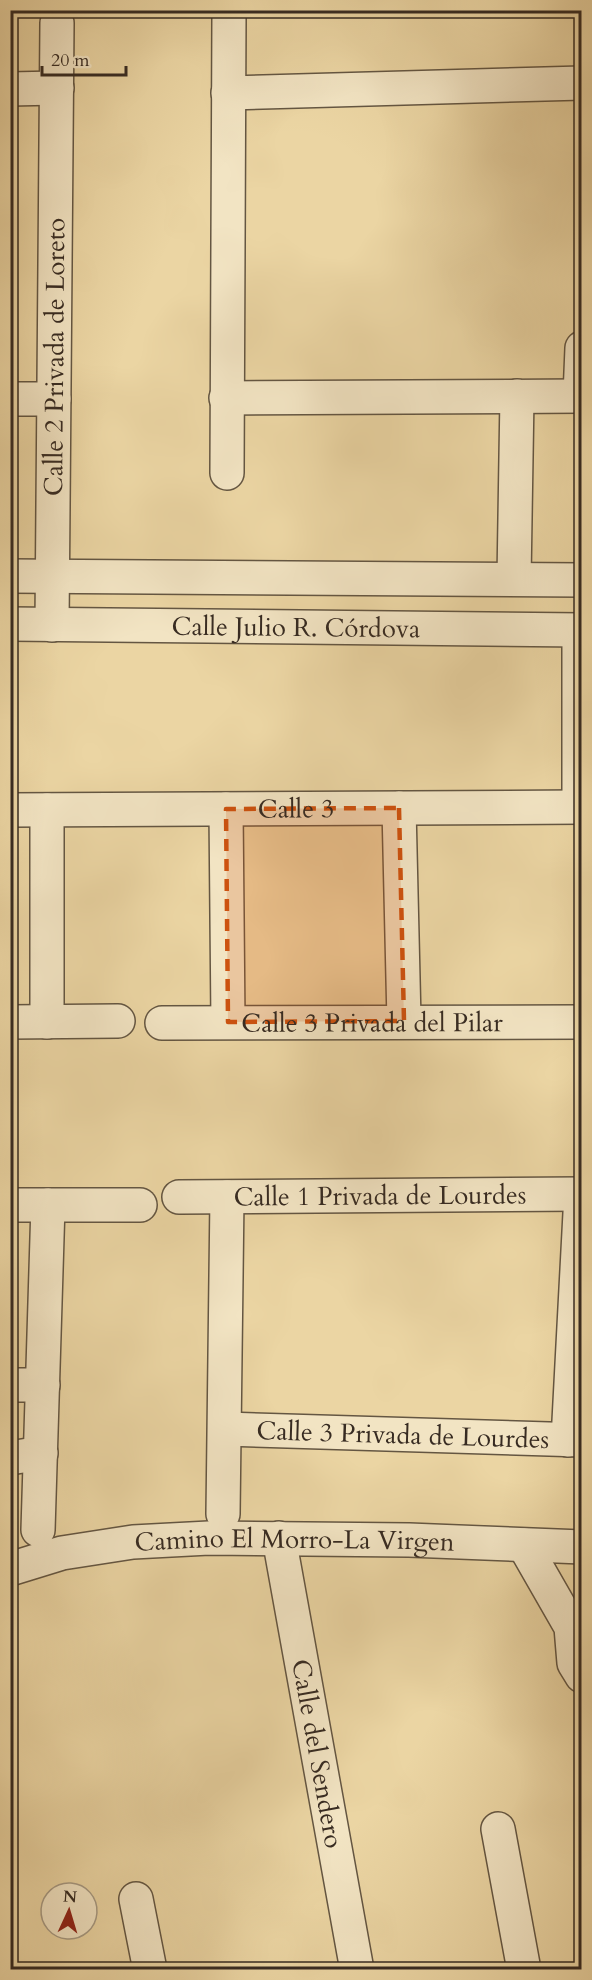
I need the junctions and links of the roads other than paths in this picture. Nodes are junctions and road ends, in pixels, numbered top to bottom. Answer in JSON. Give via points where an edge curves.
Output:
{"nodes":[{"id":1,"x":229,"y":14,"type":"dead end"},
{"id":2,"x":57,"y":24,"type":"dead end"},
{"id":3,"x":582,"y":83,"type":"edge"},
{"id":4,"x":57,"y":88,"type":"junction"},
{"id":5,"x":10,"y":89,"type":"edge"},
{"id":6,"x":228,"y":93,"type":"junction"},
{"id":7,"x":582,"y":348,"type":"edge"},
{"id":8,"x":517,"y":396,"type":"junction"},
{"id":9,"x":581,"y":396,"type":"edge"},
{"id":10,"x":226,"y":398,"type":"junction"},
{"id":11,"x":10,"y":399,"type":"edge"},
{"id":12,"x":54,"y":399,"type":"junction"},
{"id":13,"x":227,"y":472,"type":"dead end"},
{"id":14,"x":10,"y":576,"type":"edge"},
{"id":15,"x":52,"y":576,"type":"junction"},
{"id":16,"x":514,"y":579,"type":"junction"},
{"id":17,"x":582,"y":580,"type":"edge"},
{"id":18,"x":10,"y":624,"type":"edge"},
{"id":19,"x":52,"y":625,"type":"junction"},
{"id":20,"x":580,"y":630,"type":"edge"},
{"id":21,"x":580,"y":807,"type":"edge"},
{"id":22,"x":399,"y":808,"type":"junction"},
{"id":23,"x":226,"y":809,"type":"junction"},
{"id":24,"x":10,"y":810,"type":"edge"},
{"id":25,"x":47,"y":810,"type":"junction"},
{"id":26,"x":118,"y":1021,"type":"dead end"},
{"id":27,"x":404,"y":1021,"type":"junction"},
{"id":28,"x":10,"y":1022,"type":"edge"},
{"id":29,"x":47,"y":1022,"type":"junction"},
{"id":30,"x":228,"y":1022,"type":"junction"},
{"id":31,"x":582,"y":1022,"type":"edge"},
{"id":32,"x":162,"y":1023,"type":"dead end"},
{"id":33,"x":581,"y":1194,"type":"edge"},
{"id":34,"x":179,"y":1197,"type":"dead end"},
{"id":35,"x":226,"y":1197,"type":"junction"},
{"id":36,"x":10,"y":1205,"type":"edge"},
{"id":37,"x":48,"y":1205,"type":"junction"},
{"id":38,"x":140,"y":1205,"type":"dead end"},
{"id":39,"x":10,"y":1385,"type":"edge"},
{"id":40,"x":43,"y":1385,"type":"junction"},
{"id":41,"x":225,"y":1429,"type":"junction"},
{"id":42,"x":574,"y":1440,"type":"edge"},
{"id":43,"x":26,"y":1456,"type":"edge"},
{"id":44,"x":223,"y":1514,"type":"dead end"},
{"id":45,"x":38,"y":1530,"type":"dead end"},
{"id":46,"x":279,"y":1538,"type":"junction"},
{"id":47,"x":524,"y":1545,"type":"junction"},
{"id":48,"x":582,"y":1547,"type":"edge"},
{"id":49,"x":10,"y":1569,"type":"edge"},
{"id":50,"x":577,"y":1630,"type":"edge"},
{"id":51,"x":582,"y":1676,"type":"edge"},
{"id":52,"x":498,"y":1829,"type":"dead end"},
{"id":53,"x":136,"y":1899,"type":"dead end"},
{"id":54,"x":150,"y":1970,"type":"edge"},
{"id":55,"x":357,"y":1970,"type":"edge"},
{"id":56,"x":524,"y":1970,"type":"edge"}],
"edges":[{"from":1,"to":6,"type":"street"},
{"from":2,"to":4,"type":"street","name":"Calle 2 Privada de Loreto"},
{"from":3,"to":6,"type":"street"},
{"from":4,"to":5,"type":"street"},
{"from":4,"to":12,"type":"street","name":"Calle 2 Privada de Loreto"},
{"from":6,"to":10,"type":"street"},
{"from":7,"to":9,"type":"street"},
{"from":8,"to":9,"type":"street"},
{"from":8,"to":10,"type":"street"},
{"from":8,"to":16,"type":"street"},
{"from":10,"to":13,"type":"street"},
{"from":11,"to":12,"type":"street"},
{"from":12,"to":15,"type":"street","name":"Calle 2 Privada de Loreto"},
{"from":14,"to":15,"type":"street","name":"Calle Julio R. Córdova"},
{"from":15,"to":16,"type":"street","name":"Calle Julio R. Córdova"},
{"from":15,"to":19,"type":"street","name":"Calle 2 Privada de Loreto"},
{"from":16,"to":17,"type":"street","name":"Calle Julio R. Córdova"},
{"from":18,"to":19,"type":"street","name":"Calle Julio R. Córdova"},
{"from":19,"to":20,"type":"street","name":"Calle Julio R. Córdova"},
{"from":20,"to":21,"type":"street"},
{"from":21,"to":22,"type":"street","name":"Calle 3"},
{"from":22,"to":23,"type":"street","name":"Calle 3"},
{"from":22,"to":27,"type":"street"},
{"from":23,"to":25,"type":"street","name":"Calle 3"},
{"from":23,"to":30,"type":"street"},
{"from":24,"to":25,"type":"street","name":"Calle 3"},
{"from":25,"to":29,"type":"street"},
{"from":26,"to":29,"type":"street"},
{"from":27,"to":30,"type":"street","name":"Calle 3 Privada del Pilar"},
{"from":27,"to":31,"type":"street","name":"Calle 3 Privada del Pilar"},
{"from":28,"to":29,"type":"street"},
{"from":30,"to":32,"type":"street","name":"Calle 3 Privada del Pilar"},
{"from":33,"to":35,"type":"street","name":"Calle 1 Privada de Lourdes"},
{"from":33,"to":42,"type":"street"},
{"from":34,"to":35,"type":"street","name":"Calle 1 Privada de Lourdes"},
{"from":35,"to":41,"type":"street"},
{"from":36,"to":37,"type":"street"},
{"from":37,"to":38,"type":"street"},
{"from":37,"to":40,"type":"street"},
{"from":39,"to":40,"type":"street"},
{"from":40,"to":43,"type":"street"},
{"from":41,"to":42,"type":"street","name":"Calle 3 Privada de Lourdes"},
{"from":41,"to":44,"type":"street"},
{"from":43,"to":45,"type":"street"},
{"from":46,"to":47,"type":"street","name":"Camino El Morro-La Virgen"},
{"from":46,"to":49,"type":"street","name":"Camino El Morro-La Virgen","via":[[133,1542],[62,1553]]},
{"from":46,"to":55,"type":"street","name":"Calle del Sendero"},
{"from":47,"to":48,"type":"street","name":"Camino El Morro-La Virgen"},
{"from":47,"to":50,"type":"street"},
{"from":50,"to":51,"type":"street","via":[[574,1663]]},
{"from":52,"to":56,"type":"street"},
{"from":53,"to":54,"type":"street"}]}
